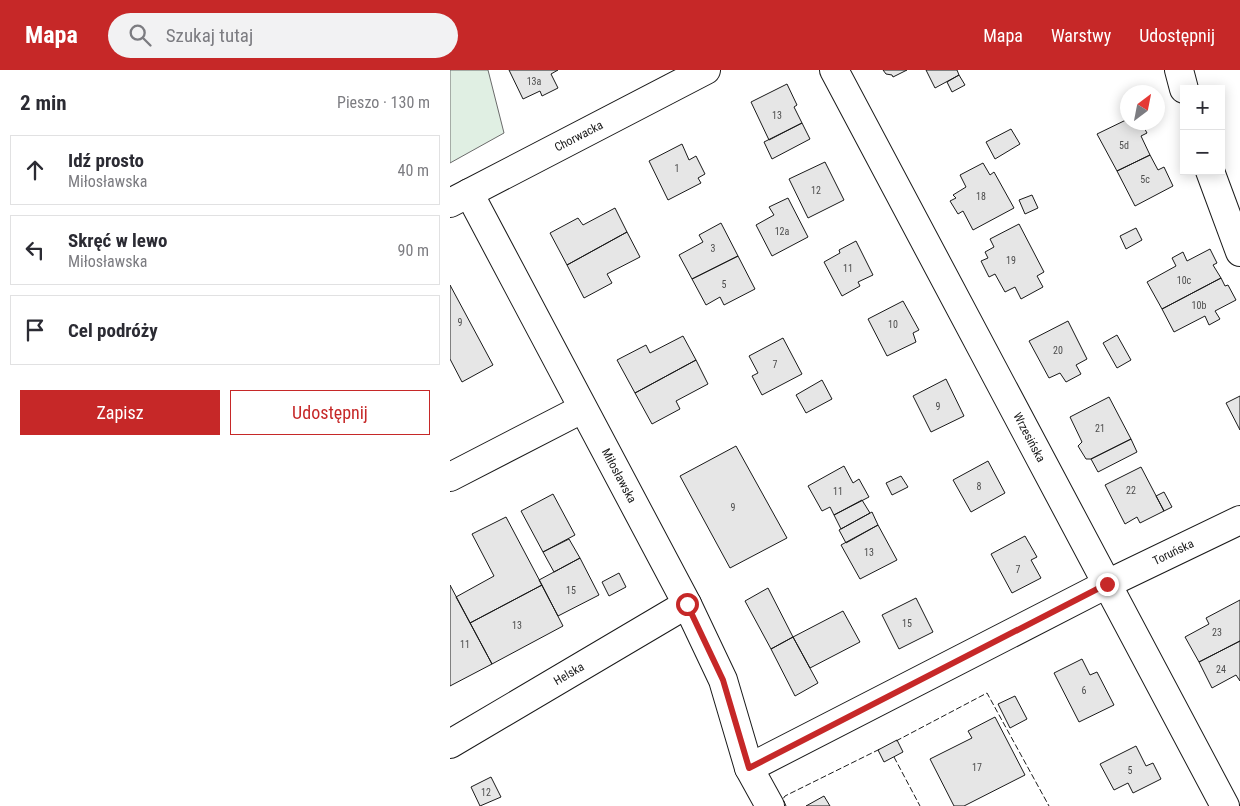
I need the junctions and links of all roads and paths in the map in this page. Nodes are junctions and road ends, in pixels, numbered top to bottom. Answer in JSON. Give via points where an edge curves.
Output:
{"nodes":[{"id":1,"x":706,"y":70,"type":"edge"},
{"id":2,"x":834,"y":70,"type":"edge"},
{"id":3,"x":1179,"y":70,"type":"edge"},
{"id":4,"x":1183,"y":85,"type":"edge"},
{"id":5,"x":1211,"y":175,"type":"edge"},
{"id":6,"x":459,"y":198,"type":"edge"},
{"id":7,"x":1240,"y":252,"type":"edge"},
{"id":8,"x":582,"y":409,"type":"junction"},
{"id":9,"x":450,"y":477,"type":"edge"},
{"id":10,"x":1240,"y":520,"type":"edge"},
{"id":11,"x":1107,"y":584,"type":"junction"},
{"id":12,"x":687,"y":604,"type":"junction"},
{"id":13,"x":450,"y":744,"type":"edge"},
{"id":14,"x":749,"y":768,"type":"junction"},
{"id":15,"x":770,"y":806,"type":"edge"},
{"id":16,"x":1225,"y":806,"type":"edge"}],
"edges":[{"from":1,"to":6,"type":"street","name":"Chorwacka"},
{"from":2,"to":11,"type":"street","name":"Wrzesińska"},
{"from":3,"to":4,"type":"street"},
{"from":5,"to":7,"type":"street"},
{"from":6,"to":8,"type":"street","name":"Miłosławska"},
{"from":8,"to":9,"type":"street"},
{"from":8,"to":12,"type":"street","name":"Miłosławska"},
{"from":10,"to":11,"type":"street","name":"Toruńska"},
{"from":11,"to":14,"type":"street"},
{"from":11,"to":16,"type":"street","name":"Wrzesińska"},
{"from":12,"to":13,"type":"street","name":"Helska"},
{"from":12,"to":14,"type":"street","name":"Miłosławska","via":[[723,680]]},
{"from":14,"to":15,"type":"street","name":"Miłosławska"}]}
